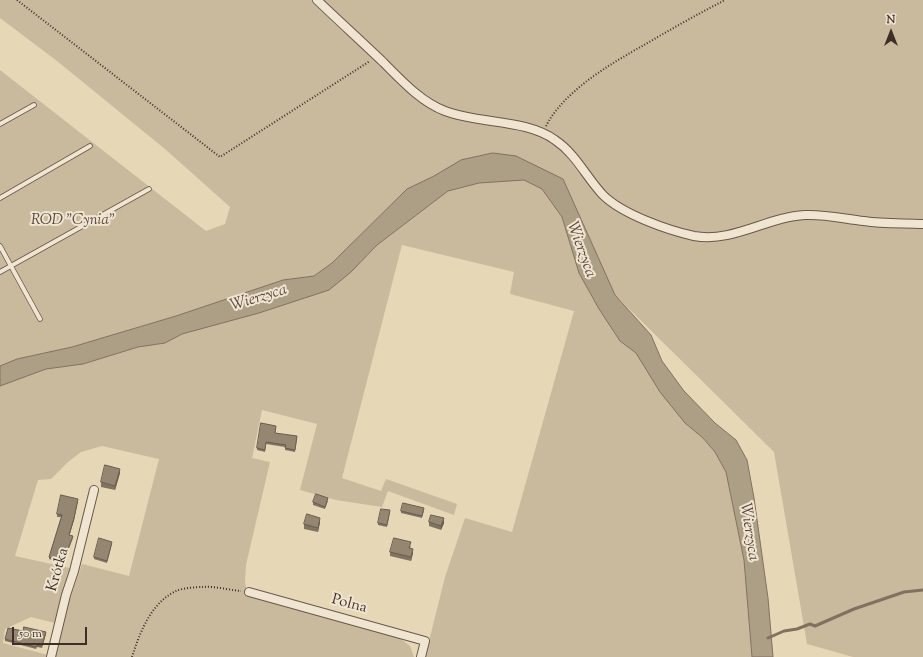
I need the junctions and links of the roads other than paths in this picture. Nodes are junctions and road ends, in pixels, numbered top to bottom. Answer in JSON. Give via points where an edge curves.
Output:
{"nodes":[{"id":1,"x":317,"y":0,"type":"edge"},
{"id":2,"x":34,"y":105,"type":"dead end"},
{"id":3,"x":0,"y":124,"type":"edge"},
{"id":4,"x":90,"y":146,"type":"dead end"},
{"id":5,"x":149,"y":189,"type":"dead end"},
{"id":6,"x":0,"y":198,"type":"edge"},
{"id":7,"x":923,"y":224,"type":"edge"},
{"id":8,"x":0,"y":246,"type":"edge"},
{"id":9,"x":11,"y":266,"type":"junction"},
{"id":10,"x":0,"y":272,"type":"edge"},
{"id":11,"x":40,"y":319,"type":"dead end"},
{"id":12,"x":94,"y":490,"type":"dead end"},
{"id":13,"x":249,"y":592,"type":"road end"},
{"id":14,"x":51,"y":657,"type":"edge"},
{"id":15,"x":421,"y":657,"type":"edge"}],
"edges":[{"from":1,"to":7,"type":"street","via":[[418,95],[444,111],[530,128],[554,139],[566,148],[604,196],[627,212],[647,220],[694,236],[708,237],[806,214],[866,222]]},
{"from":2,"to":3,"type":"lane"},
{"from":4,"to":6,"type":"lane"},
{"from":5,"to":9,"type":"lane"},
{"from":8,"to":9,"type":"lane"},
{"from":9,"to":10,"type":"lane"},
{"from":9,"to":11,"type":"lane"},
{"from":12,"to":14,"type":"street","name":"Krótka"},
{"from":13,"to":15,"type":"street","name":"Polna","via":[[425,641]]}]}
